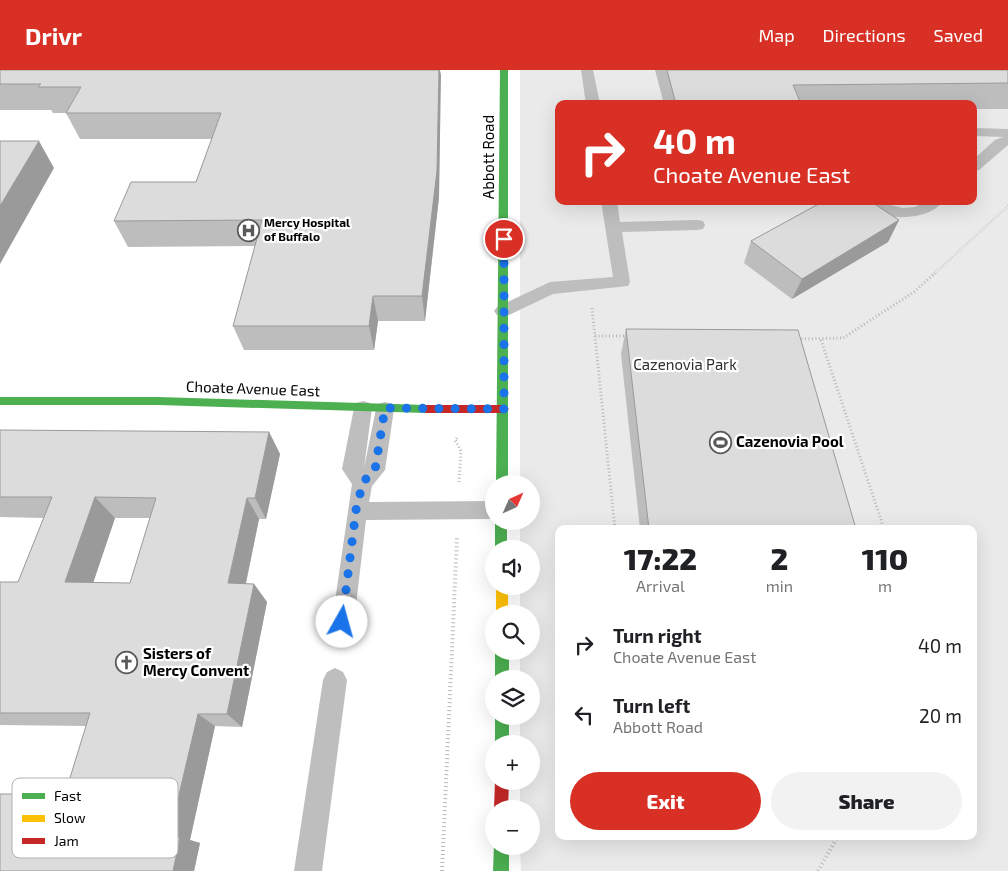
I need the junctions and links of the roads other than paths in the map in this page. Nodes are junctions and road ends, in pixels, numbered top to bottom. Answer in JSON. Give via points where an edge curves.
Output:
{"nodes":[{"id":1,"x":504,"y":70,"type":"edge"},
{"id":2,"x":587,"y":70,"type":"edge"},
{"id":3,"x":592,"y":100,"type":"edge"},
{"id":4,"x":977,"y":132,"type":"edge"},
{"id":5,"x":1008,"y":133,"type":"edge"},
{"id":6,"x":1008,"y":140,"type":"edge"},
{"id":7,"x":977,"y":164,"type":"edge"},
{"id":8,"x":610,"y":205,"type":"edge"},
{"id":9,"x":870,"y":205,"type":"edge"},
{"id":10,"x":931,"y":205,"type":"edge"},
{"id":11,"x":697,"y":226,"type":"dead end"},
{"id":12,"x":613,"y":227,"type":"junction"},
{"id":13,"x":503,"y":311,"type":"junction"},
{"id":14,"x":0,"y":401,"type":"edge"},
{"id":15,"x":363,"y":408,"type":"junction"},
{"id":16,"x":385,"y":408,"type":"junction"},
{"id":17,"x":504,"y":409,"type":"junction"},
{"id":18,"x":502,"y":475,"type":"edge"},
{"id":19,"x":363,"y":482,"type":"junction"},
{"id":20,"x":356,"y":510,"type":"junction"},
{"id":21,"x":485,"y":510,"type":"edge"},
{"id":22,"x":342,"y":622,"type":"dead end"},
{"id":23,"x":335,"y":680,"type":"dead end"},
{"id":24,"x":501,"y":855,"type":"edge"},
{"id":25,"x":308,"y":871,"type":"edge"},
{"id":26,"x":501,"y":871,"type":"edge"}],
"edges":[{"from":1,"to":13,"type":"street","name":"Abbott Road"},
{"from":2,"to":3,"type":"lane"},
{"from":4,"to":5,"type":"lane"},
{"from":6,"to":7,"type":"lane"},
{"from":8,"to":12,"type":"lane"},
{"from":9,"to":10,"type":"lane","via":[[904,215]]},
{"from":11,"to":12,"type":"lane"},
{"from":12,"to":13,"type":"lane","via":[[622,282],[550,288]]},
{"from":13,"to":17,"type":"street","name":"Abbott Road"},
{"from":14,"to":15,"type":"street","name":"Choate Avenue East","via":[[158,401]]},
{"from":15,"to":16,"type":"street","name":"Choate Avenue East"},
{"from":15,"to":19,"type":"lane","via":[[352,469]]},
{"from":16,"to":17,"type":"street","name":"Choate Avenue East"},
{"from":16,"to":19,"type":"lane","via":[[375,470]]},
{"from":17,"to":18,"type":"street","name":"Abbott Road"},
{"from":19,"to":20,"type":"lane"},
{"from":20,"to":21,"type":"lane"},
{"from":20,"to":22,"type":"lane"},
{"from":23,"to":25,"type":"lane"},
{"from":24,"to":26,"type":"street"}]}
